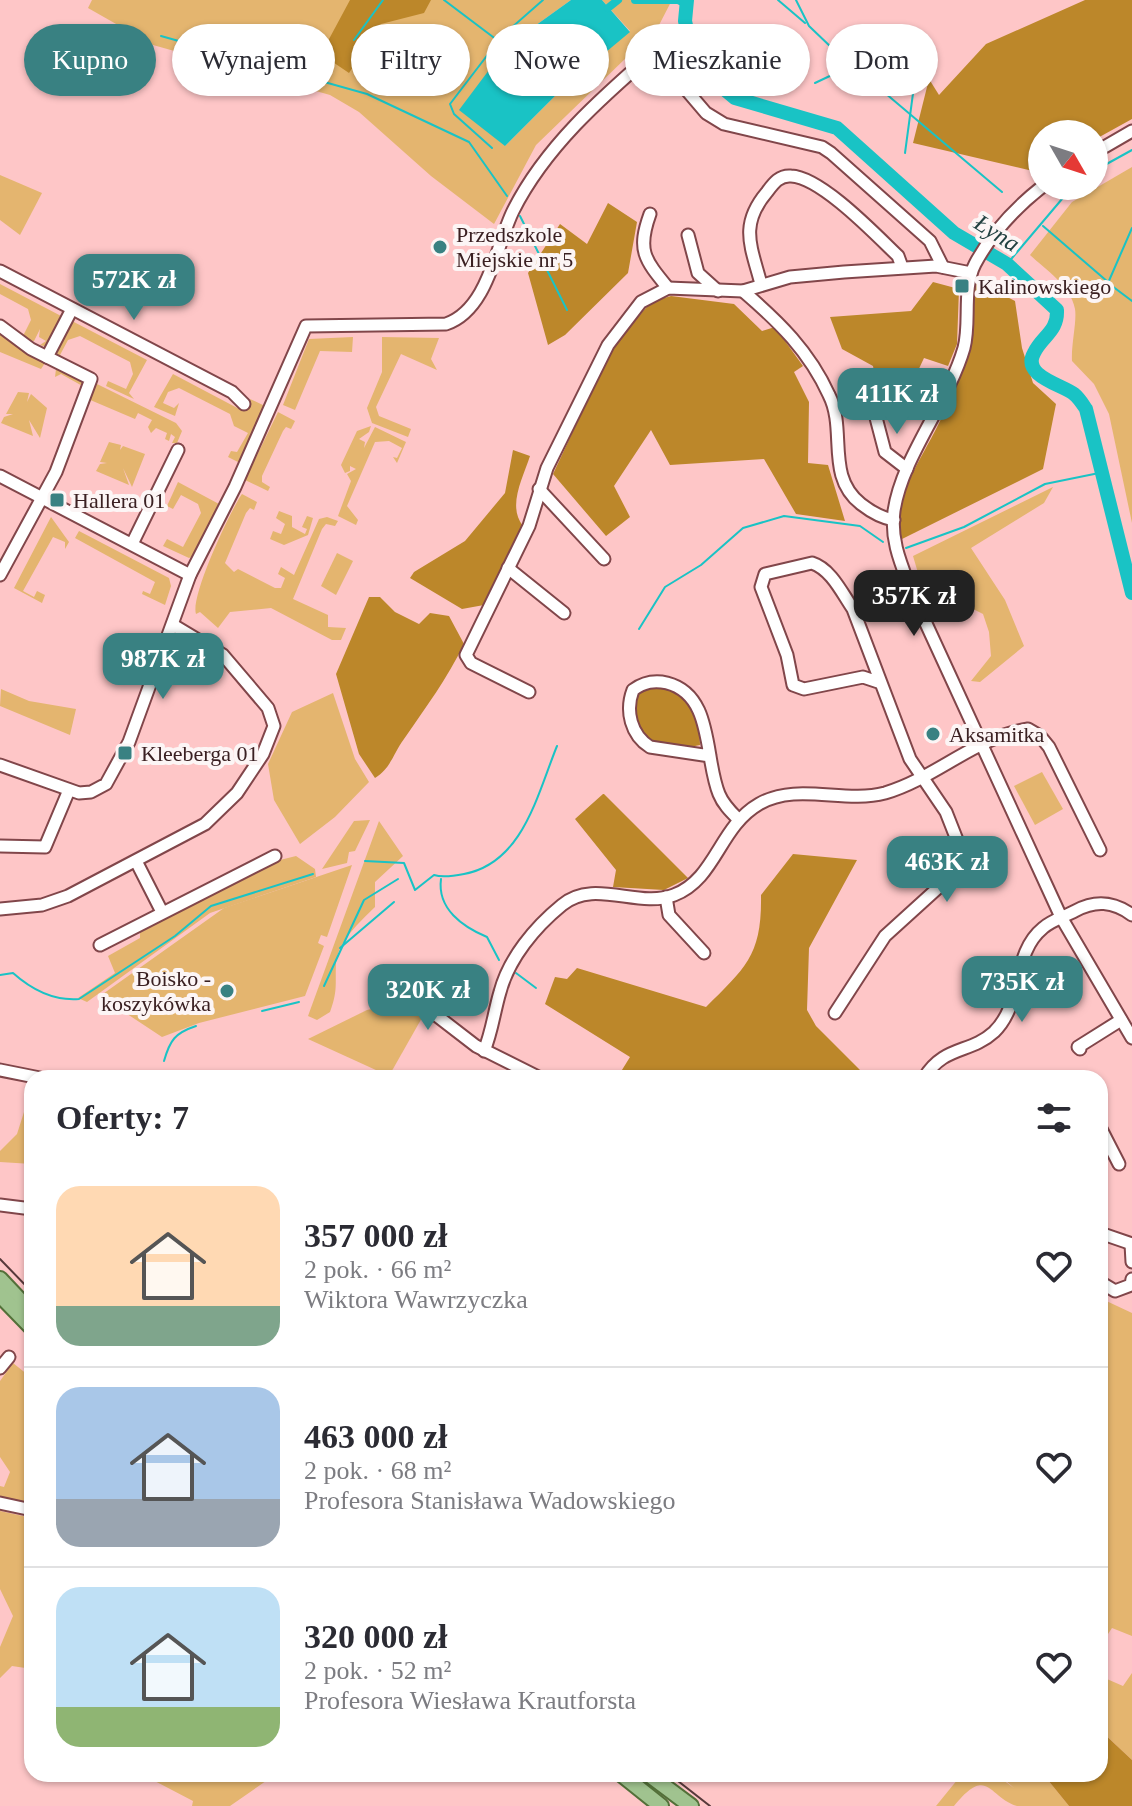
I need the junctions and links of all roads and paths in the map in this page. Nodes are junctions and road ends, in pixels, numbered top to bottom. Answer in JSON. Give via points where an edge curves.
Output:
{"nodes":[{"id":1,"x":1132,"y":131,"type":"edge"},
{"id":2,"x":1108,"y":145,"type":"edge"},
{"id":3,"x":1028,"y":199,"type":"edge"},
{"id":4,"x":650,"y":214,"type":"dead end"},
{"id":5,"x":688,"y":235,"type":"dead end"},
{"id":6,"x":902,"y":267,"type":"junction"},
{"id":7,"x":943,"y":267,"type":"junction"},
{"id":8,"x":974,"y":268,"type":"junction"},
{"id":9,"x":0,"y":271,"type":"edge"},
{"id":10,"x":761,"y":284,"type":"junction"},
{"id":11,"x":668,"y":288,"type":"junction"},
{"id":12,"x":718,"y":291,"type":"junction"},
{"id":13,"x":743,"y":291,"type":"junction"},
{"id":14,"x":72,"y":309,"type":"junction"},
{"id":15,"x":0,"y":326,"type":"edge"},
{"id":16,"x":47,"y":357,"type":"junction"},
{"id":17,"x":244,"y":404,"type":"dead end"},
{"id":18,"x":874,"y":410,"type":"dead end"},
{"id":19,"x":178,"y":450,"type":"dead end"},
{"id":20,"x":907,"y":469,"type":"junction"},
{"id":21,"x":0,"y":476,"type":"edge"},
{"id":22,"x":539,"y":489,"type":"junction"},
{"id":23,"x":42,"y":497,"type":"junction"},
{"id":24,"x":894,"y":520,"type":"junction"},
{"id":25,"x":132,"y":544,"type":"junction"},
{"id":26,"x":604,"y":559,"type":"dead end"},
{"id":27,"x":508,"y":568,"type":"junction"},
{"id":28,"x":0,"y":575,"type":"edge"},
{"id":29,"x":190,"y":575,"type":"junction"},
{"id":30,"x":564,"y":613,"type":"dead end"},
{"id":31,"x":173,"y":625,"type":"junction"},
{"id":32,"x":881,"y":683,"type":"junction"},
{"id":33,"x":529,"y":692,"type":"dead end"},
{"id":34,"x":981,"y":744,"type":"junction"},
{"id":35,"x":710,"y":756,"type":"junction"},
{"id":36,"x":0,"y":765,"type":"edge"},
{"id":37,"x":922,"y":778,"type":"junction"},
{"id":38,"x":69,"y":790,"type":"junction"},
{"id":39,"x":737,"y":818,"type":"junction"},
{"id":40,"x":0,"y":846,"type":"edge"},
{"id":41,"x":1100,"y":850,"type":"dead end"},
{"id":42,"x":275,"y":856,"type":"dead end"},
{"id":43,"x":136,"y":861,"type":"junction"},
{"id":44,"x":666,"y":897,"type":"junction"},
{"id":45,"x":0,"y":909,"type":"edge"},
{"id":46,"x":162,"y":912,"type":"junction"},
{"id":47,"x":1132,"y":915,"type":"edge"},
{"id":48,"x":1061,"y":917,"type":"junction"},
{"id":49,"x":100,"y":945,"type":"dead end"},
{"id":50,"x":704,"y":953,"type":"dead end"},
{"id":51,"x":393,"y":982,"type":"dead end"},
{"id":52,"x":835,"y":1013,"type":"dead end"},
{"id":53,"x":1121,"y":1020,"type":"junction"},
{"id":54,"x":1132,"y":1038,"type":"edge"},
{"id":55,"x":1080,"y":1049,"type":"dead end"},
{"id":56,"x":484,"y":1051,"type":"junction"},
{"id":57,"x":0,"y":1070,"type":"edge"},
{"id":58,"x":523,"y":1070,"type":"edge"},
{"id":59,"x":931,"y":1070,"type":"edge"},
{"id":60,"x":24,"y":1075,"type":"edge"},
{"id":61,"x":1108,"y":1143,"type":"edge"},
{"id":62,"x":1119,"y":1164,"type":"dead end"},
{"id":63,"x":0,"y":1205,"type":"edge"},
{"id":64,"x":24,"y":1208,"type":"edge"},
{"id":65,"x":1108,"y":1236,"type":"edge"},
{"id":66,"x":1131,"y":1244,"type":"edge"},
{"id":67,"x":1132,"y":1262,"type":"edge"},
{"id":68,"x":0,"y":1279,"type":"edge"},
{"id":69,"x":1132,"y":1279,"type":"edge"},
{"id":70,"x":1108,"y":1287,"type":"edge"},
{"id":71,"x":0,"y":1295,"type":"edge"},
{"id":72,"x":24,"y":1304,"type":"edge"},
{"id":73,"x":24,"y":1320,"type":"edge"},
{"id":74,"x":9,"y":1357,"type":"dead end"},
{"id":75,"x":0,"y":1368,"type":"edge"},
{"id":76,"x":0,"y":1503,"type":"edge"},
{"id":77,"x":24,"y":1508,"type":"edge"},
{"id":78,"x":631,"y":1782,"type":"edge"},
{"id":79,"x":659,"y":1782,"type":"edge"},
{"id":80,"x":661,"y":1806,"type":"edge"},
{"id":81,"x":691,"y":1806,"type":"edge"}],
"edges":[{"from":1,"to":2,"type":"street"},
{"from":3,"to":8,"type":"street","via":[[1007,217]]},
{"from":4,"to":11,"type":"street","via":[[641,240],[650,266]]},
{"from":5,"to":12,"type":"street","via":[[698,273]]},
{"from":6,"to":7,"type":"street"},
{"from":6,"to":10,"type":"street"},
{"from":6,"to":10,"type":"street","via":[[898,256],[837,202],[802,178],[788,175],[778,179],[752,210],[748,225]]},
{"from":7,"to":8,"type":"street"},
{"from":7,"to":29,"type":"street","via":[[930,241],[831,153],[724,124],[706,113],[654,52],[608,92],[537,171],[465,314],[446,324],[306,326]]},
{"from":8,"to":20,"type":"street","via":[[964,346],[939,410]]},
{"from":9,"to":14,"type":"street"},
{"from":10,"to":13,"type":"street"},
{"from":11,"to":12,"type":"street"},
{"from":11,"to":22,"type":"street","via":[[641,302],[608,345]]},
{"from":12,"to":13,"type":"street"},
{"from":13,"to":24,"type":"street","via":[[808,354],[832,399],[843,486],[870,511]]},
{"from":14,"to":16,"type":"street"},
{"from":14,"to":17,"type":"street","via":[[232,392]]},
{"from":15,"to":16,"type":"street"},
{"from":16,"to":23,"type":"street","via":[[91,379]]},
{"from":18,"to":20,"type":"street","via":[[885,452]]},
{"from":19,"to":25,"type":"street"},
{"from":20,"to":24,"type":"street"},
{"from":21,"to":23,"type":"street"},
{"from":22,"to":26,"type":"street"},
{"from":22,"to":27,"type":"street","via":[[529,526]]},
{"from":23,"to":25,"type":"street"},
{"from":23,"to":28,"type":"street"},
{"from":24,"to":34,"type":"street","via":[[899,562]]},
{"from":25,"to":29,"type":"street"},
{"from":27,"to":30,"type":"street"},
{"from":27,"to":33,"type":"street","via":[[466,655],[471,663]]},
{"from":29,"to":31,"type":"street"},
{"from":31,"to":38,"type":"street","via":[[129,742],[106,784],[91,792]]},
{"from":31,"to":43,"type":"street","via":[[223,655],[268,708],[274,726],[263,754],[222,810]]},
{"from":32,"to":32,"type":"street","via":[[863,677],[804,689],[793,685],[761,587],[765,574],[812,563],[825,569],[853,609]]},
{"from":32,"to":37,"type":"street"},
{"from":34,"to":37,"type":"street"},
{"from":34,"to":41,"type":"street","via":[[1028,729],[1040,736]]},
{"from":34,"to":48,"type":"street"},
{"from":35,"to":35,"type":"street","via":[[642,742],[629,706],[633,690],[654,681],[683,689],[694,699]]},
{"from":35,"to":39,"type":"street","via":[[717,791]]},
{"from":36,"to":38,"type":"street"},
{"from":37,"to":39,"type":"street","via":[[868,796],[775,797]]},
{"from":37,"to":52,"type":"street","via":[[957,833],[956,865],[944,883],[885,936]]},
{"from":38,"to":40,"type":"street","via":[[45,847]]},
{"from":39,"to":44,"type":"street","via":[[695,883]]},
{"from":42,"to":46,"type":"street"},
{"from":43,"to":45,"type":"street","via":[[53,902]]},
{"from":43,"to":46,"type":"street"},
{"from":44,"to":50,"type":"street","via":[[669,915]]},
{"from":44,"to":56,"type":"street","via":[[588,893],[563,904],[510,962]]},
{"from":46,"to":49,"type":"street"},
{"from":47,"to":48,"type":"street","via":[[1102,903]]},
{"from":48,"to":53,"type":"street"},
{"from":48,"to":59,"type":"street","via":[[1032,940],[1004,1020],[992,1034],[942,1056]]},
{"from":51,"to":56,"type":"street"},
{"from":53,"to":54,"type":"street"},
{"from":53,"to":55,"type":"street"},
{"from":56,"to":58,"type":"street"},
{"from":57,"to":60,"type":"street"},
{"from":61,"to":62,"type":"street"},
{"from":63,"to":64,"type":"street"},
{"from":65,"to":66,"type":"street"},
{"from":66,"to":67,"type":"street"},
{"from":68,"to":72,"type":"main road"},
{"from":69,"to":70,"type":"street","via":[[1131,1285],[1115,1291]]},
{"from":71,"to":73,"type":"main road"},
{"from":74,"to":75,"type":"street"},
{"from":76,"to":77,"type":"street"},
{"from":78,"to":80,"type":"main road"},
{"from":79,"to":81,"type":"main road"}]}
